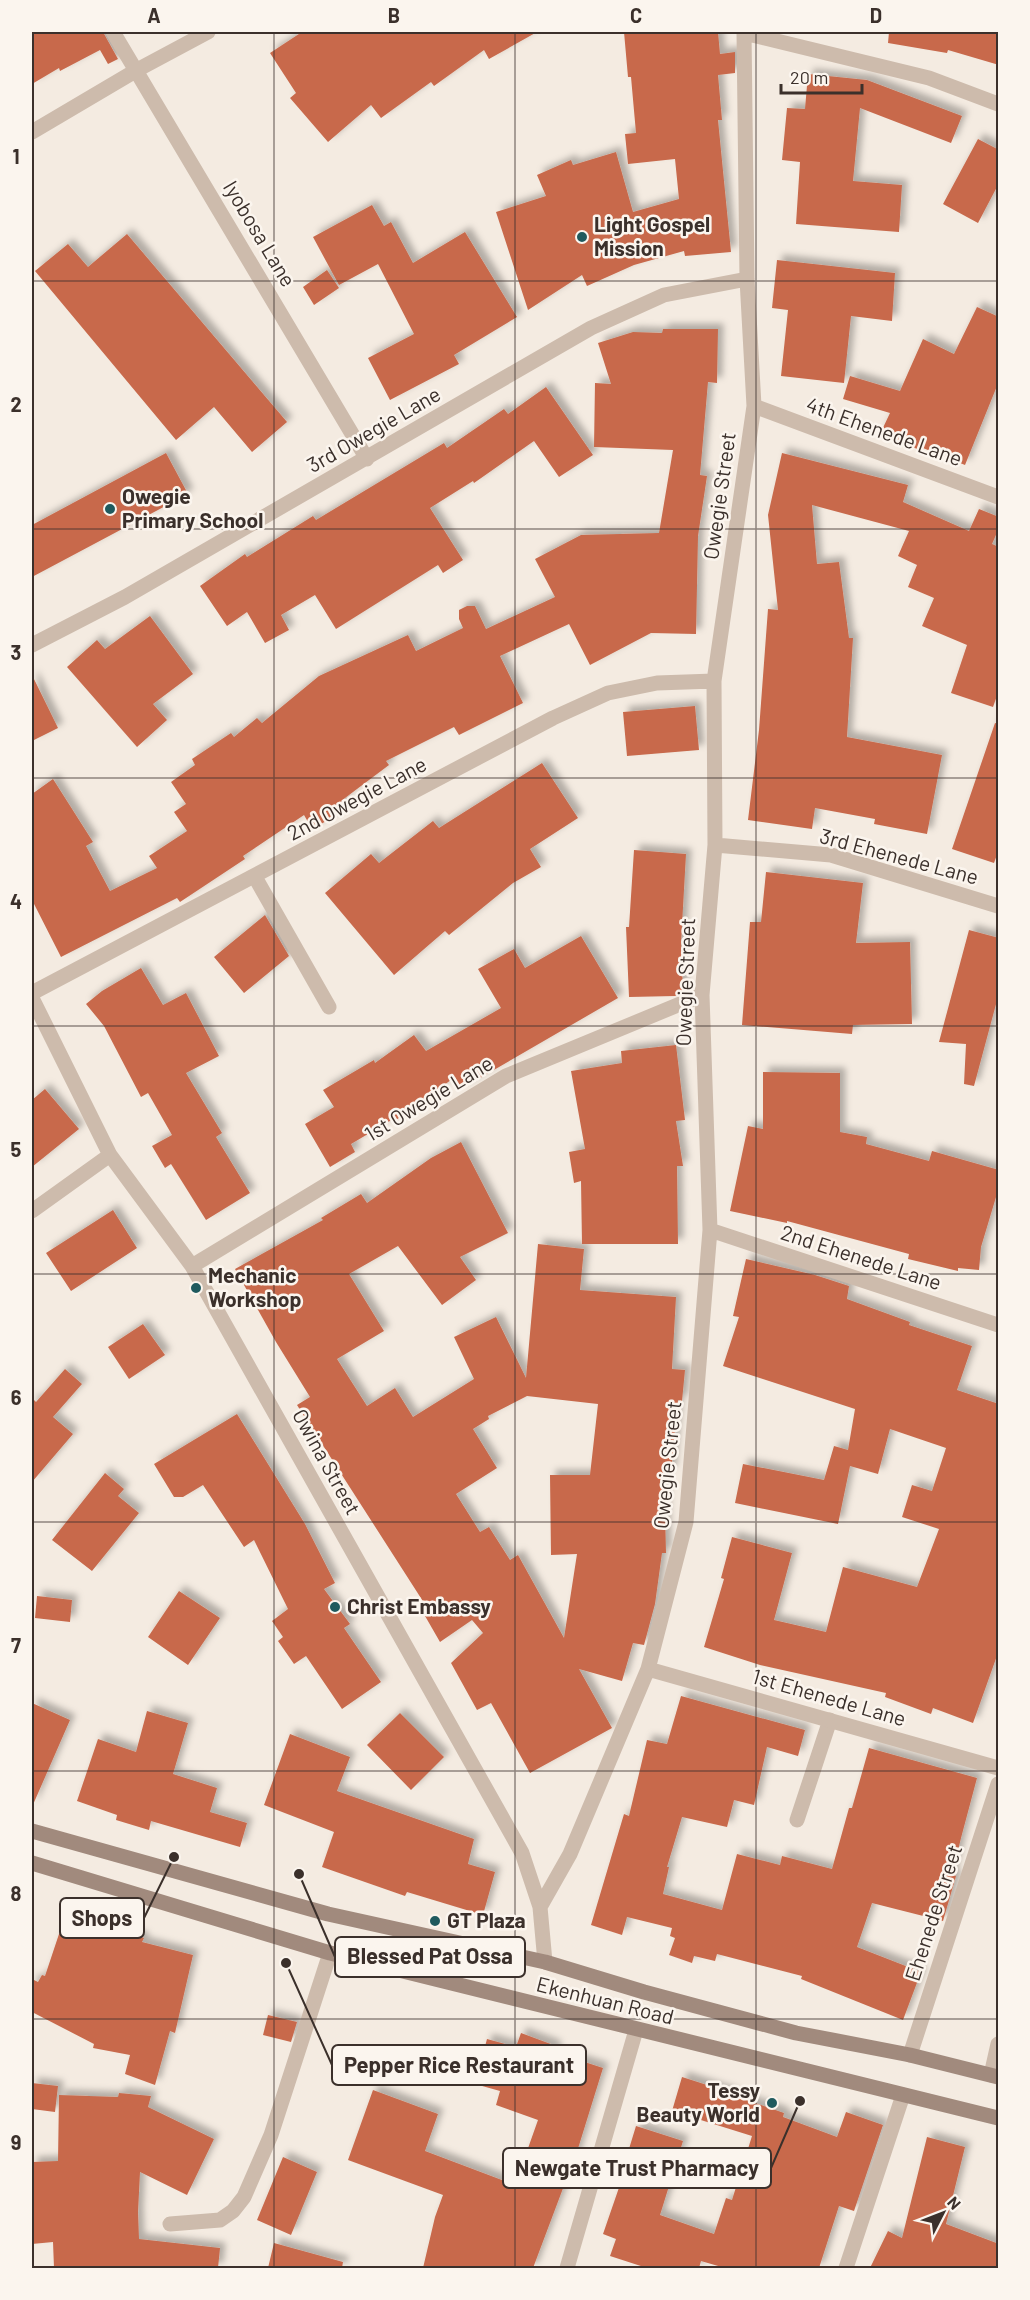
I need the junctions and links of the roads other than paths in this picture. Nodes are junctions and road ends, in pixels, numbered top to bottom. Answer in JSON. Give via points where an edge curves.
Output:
{"nodes":[{"id":1,"x":113,"y":32,"type":"edge"},
{"id":2,"x":208,"y":32,"type":"edge"},
{"id":3,"x":744,"y":32,"type":"edge"},
{"id":4,"x":137,"y":70,"type":"junction"},
{"id":5,"x":999,"y":104,"type":"edge"},
{"id":6,"x":32,"y":132,"type":"edge"},
{"id":7,"x":747,"y":279,"type":"junction"},
{"id":8,"x":754,"y":406,"type":"junction"},
{"id":9,"x":367,"y":459,"type":"junction"},
{"id":10,"x":999,"y":497,"type":"edge"},
{"id":11,"x":32,"y":645,"type":"edge"},
{"id":12,"x":714,"y":681,"type":"junction"},
{"id":13,"x":715,"y":845,"type":"junction"},
{"id":14,"x":255,"y":877,"type":"junction"},
{"id":15,"x":999,"y":906,"type":"edge"},
{"id":16,"x":32,"y":993,"type":"edge"},
{"id":17,"x":702,"y":995,"type":"junction"},
{"id":18,"x":32,"y":998,"type":"edge"},
{"id":19,"x":329,"y":1007,"type":"dead end"},
{"id":20,"x":110,"y":1155,"type":"junction"},
{"id":21,"x":32,"y":1211,"type":"edge"},
{"id":22,"x":710,"y":1230,"type":"junction"},
{"id":23,"x":192,"y":1266,"type":"junction"},
{"id":24,"x":999,"y":1325,"type":"edge"},
{"id":25,"x":648,"y":1669,"type":"junction"},
{"id":26,"x":830,"y":1720,"type":"junction"},
{"id":27,"x":999,"y":1767,"type":"edge"},
{"id":28,"x":999,"y":1784,"type":"edge"},
{"id":29,"x":797,"y":1820,"type":"dead end"},
{"id":30,"x":32,"y":1831,"type":"edge"},
{"id":31,"x":32,"y":1863,"type":"edge"},
{"id":32,"x":540,"y":1907,"type":"junction"},
{"id":33,"x":330,"y":1953,"type":"junction"},
{"id":34,"x":545,"y":1962,"type":"junction"},
{"id":35,"x":636,"y":2030,"type":"junction"},
{"id":36,"x":999,"y":2044,"type":"edge"},
{"id":37,"x":910,"y":2055,"type":"junction"},
{"id":38,"x":995,"y":2076,"type":"edge"},
{"id":39,"x":903,"y":2095,"type":"junction"},
{"id":40,"x":999,"y":2118,"type":"edge"},
{"id":41,"x":170,"y":2224,"type":"dead end"},
{"id":42,"x":567,"y":2268,"type":"edge"},
{"id":43,"x":846,"y":2268,"type":"edge"}],
"edges":[{"from":1,"to":4,"type":"street","name":"Iyobosa Lane"},
{"from":2,"to":4,"type":"street"},
{"from":3,"to":5,"type":"street","via":[[929,78]]},
{"from":3,"to":7,"type":"street","name":"Owegie Street"},
{"from":4,"to":6,"type":"street"},
{"from":4,"to":9,"type":"street","name":"Iyobosa Lane"},
{"from":7,"to":8,"type":"street","name":"Owegie Street"},
{"from":7,"to":9,"type":"street","name":"3rd Owegie Lane","via":[[664,295],[591,328]]},
{"from":8,"to":10,"type":"street","name":"4th Ehenede Lane"},
{"from":8,"to":12,"type":"street","name":"Owegie Street"},
{"from":9,"to":11,"type":"street","name":"3rd Owegie Lane","via":[[125,597]]},
{"from":12,"to":13,"type":"street","name":"Owegie Street"},
{"from":12,"to":14,"type":"street","name":"2nd Owegie Lane","via":[[657,683],[608,693],[553,718]]},
{"from":13,"to":15,"type":"street","name":"3rd Ehenede Lane","via":[[831,855]]},
{"from":13,"to":17,"type":"street","name":"Owegie Street"},
{"from":14,"to":16,"type":"street","name":"2nd Owegie Lane"},
{"from":14,"to":19,"type":"street"},
{"from":17,"to":22,"type":"street","name":"Owegie Street"},
{"from":17,"to":23,"type":"street","name":"1st Owegie Lane","via":[[506,1076]]},
{"from":18,"to":20,"type":"street","name":"Owina Street"},
{"from":20,"to":21,"type":"street"},
{"from":20,"to":23,"type":"street","name":"Owina Street"},
{"from":22,"to":24,"type":"street","name":"2nd Ehenede Lane"},
{"from":22,"to":25,"type":"street","name":"Owegie Street","via":[[686,1522]]},
{"from":23,"to":32,"type":"street","name":"Owina Street","via":[[522,1853]]},
{"from":25,"to":26,"type":"street","name":"1st Ehenede Lane"},
{"from":25,"to":32,"type":"street","name":"Owegie Street","via":[[570,1854]]},
{"from":26,"to":27,"type":"street","name":"1st Ehenede Lane"},
{"from":26,"to":29,"type":"street"},
{"from":28,"to":37,"type":"street","name":"Ehenede Street"},
{"from":30,"to":34,"type":"main road","name":"Ekenhuan Road","via":[[328,1914]]},
{"from":31,"to":33,"type":"main road","name":"Ekenhuan Road"},
{"from":32,"to":34,"type":"street","name":"Owina Street"},
{"from":33,"to":35,"type":"main road","name":"Ekenhuan Road"},
{"from":33,"to":41,"type":"street","via":[[271,2135],[243,2197],[220,2220]]},
{"from":34,"to":37,"type":"main road","name":"Ekenhuan Road","via":[[796,2033]]},
{"from":35,"to":39,"type":"main road","name":"Ekenhuan Road"},
{"from":35,"to":42,"type":"street"},
{"from":36,"to":38,"type":"street"},
{"from":37,"to":38,"type":"main road","name":"Ekenhuan Road"},
{"from":39,"to":40,"type":"main road","name":"Ekenhuan Road"},
{"from":39,"to":43,"type":"street"}]}
